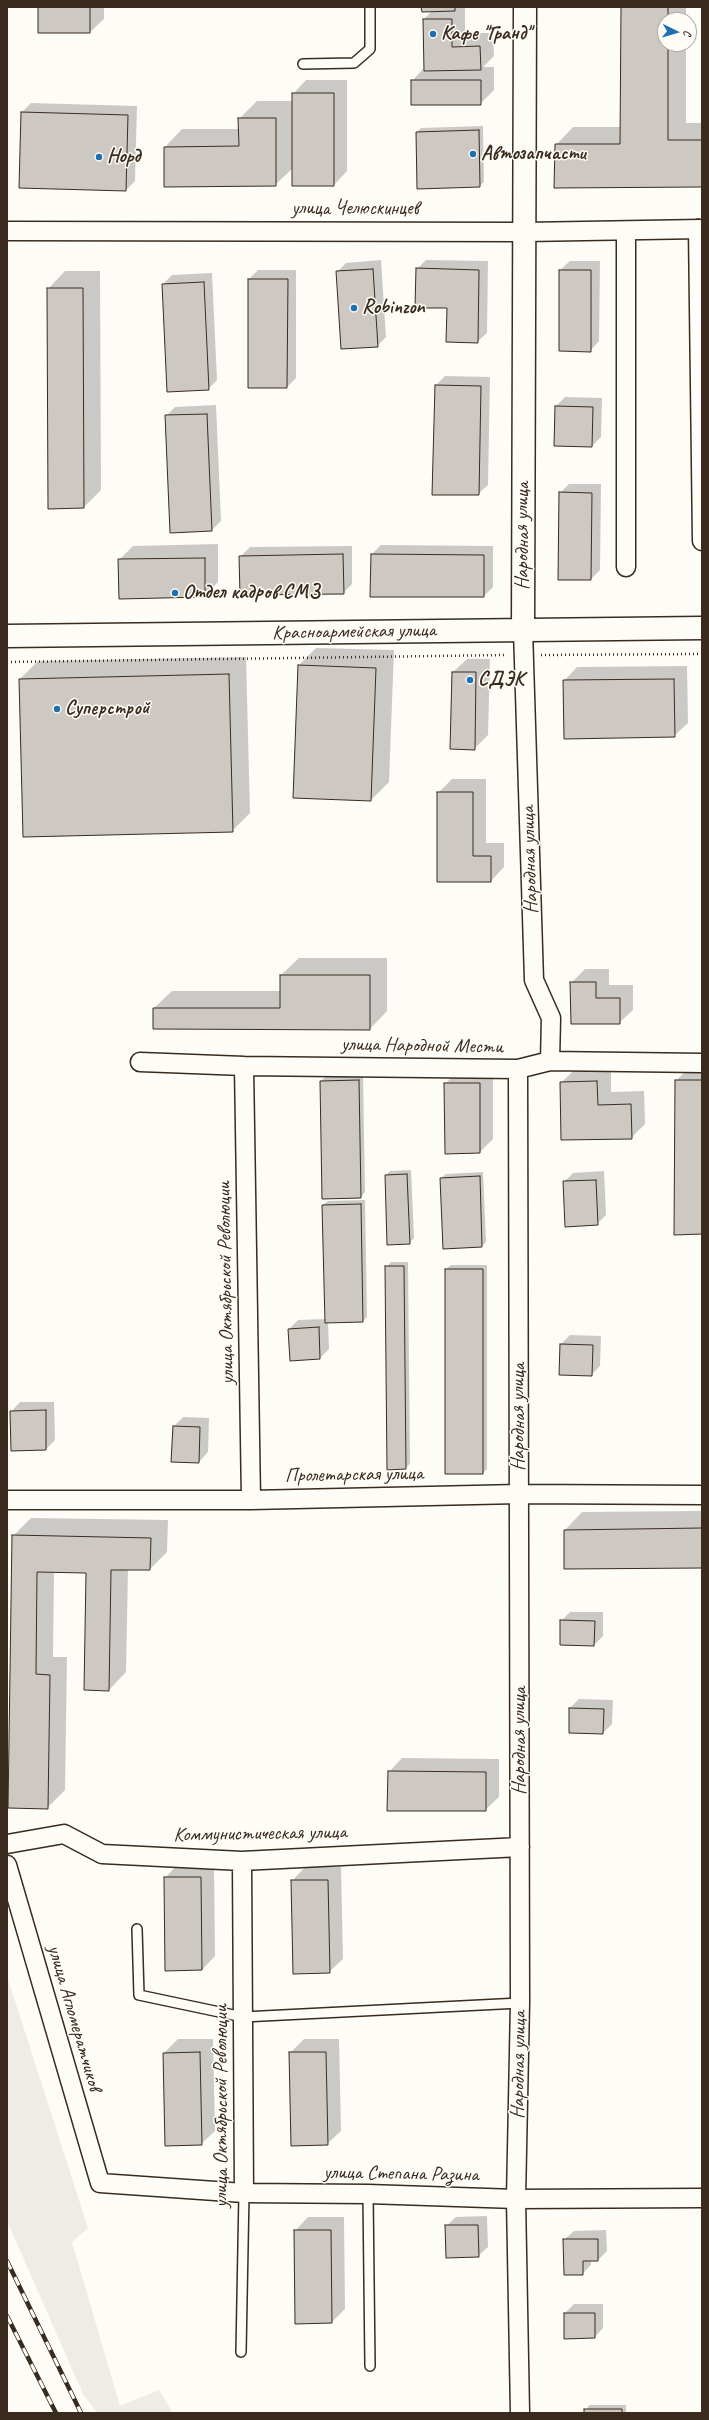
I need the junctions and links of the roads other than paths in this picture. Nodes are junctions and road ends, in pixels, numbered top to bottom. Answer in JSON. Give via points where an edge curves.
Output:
{"nodes":[{"id":1,"x":370,"y":7,"type":"edge"},
{"id":2,"x":525,"y":7,"type":"edge"},
{"id":3,"x":303,"y":64,"type":"dead end"},
{"id":4,"x":700,"y":229,"type":"edge"},
{"id":5,"x":7,"y":231,"type":"edge"},
{"id":6,"x":626,"y":231,"type":"junction"},
{"id":7,"x":525,"y":232,"type":"junction"},
{"id":8,"x":702,"y":541,"type":"edge"},
{"id":9,"x":626,"y":567,"type":"dead end"},
{"id":10,"x":702,"y":628,"type":"edge"},
{"id":11,"x":523,"y":630,"type":"junction"},
{"id":12,"x":7,"y":636,"type":"edge"},
{"id":13,"x":550,"y":1061,"type":"junction"},
{"id":14,"x":140,"y":1062,"type":"dead end"},
{"id":15,"x":702,"y":1063,"type":"edge"},
{"id":16,"x":244,"y":1066,"type":"junction"},
{"id":17,"x":518,"y":1069,"type":"junction"},
{"id":18,"x":519,"y":1494,"type":"junction"},
{"id":19,"x":702,"y":1495,"type":"edge"},
{"id":20,"x":7,"y":1500,"type":"edge"},
{"id":21,"x":251,"y":1500,"type":"junction"},
{"id":22,"x":7,"y":1844,"type":"edge"},
{"id":23,"x":520,"y":1847,"type":"junction"},
{"id":24,"x":242,"y":1861,"type":"junction"},
{"id":25,"x":7,"y":1865,"type":"edge"},
{"id":26,"x":137,"y":1929,"type":"dead end"},
{"id":27,"x":520,"y":2003,"type":"junction"},
{"id":28,"x":243,"y":2017,"type":"junction"},
{"id":29,"x":100,"y":2183,"type":"joint"},
{"id":30,"x":244,"y":2193,"type":"junction"},
{"id":31,"x":368,"y":2194,"type":"junction"},
{"id":32,"x":702,"y":2198,"type":"edge"},
{"id":33,"x":516,"y":2199,"type":"junction"},
{"id":34,"x":241,"y":2352,"type":"dead end"},
{"id":35,"x":370,"y":2366,"type":"dead end"},
{"id":36,"x":520,"y":2413,"type":"edge"}],
"edges":[{"from":1,"to":3,"type":"lane","via":[[370,49],[354,64]]},
{"from":2,"to":7,"type":"street","name":"Народная улица"},
{"from":4,"to":6,"type":"street","name":"улица Челюскинцев"},
{"from":4,"to":8,"type":"street"},
{"from":5,"to":7,"type":"street","name":"улица Челюскинцев"},
{"from":6,"to":7,"type":"street","name":"улица Челюскинцев"},
{"from":6,"to":9,"type":"street"},
{"from":7,"to":11,"type":"street","name":"Народная улица"},
{"from":10,"to":11,"type":"street","name":"Красноармейская улица"},
{"from":11,"to":12,"type":"street","name":"Красноармейская улица"},
{"from":11,"to":13,"type":"street","name":"Народная улица","via":[[534,980],[551,1018]]},
{"from":13,"to":15,"type":"street","name":"улица Народной Мести"},
{"from":13,"to":17,"type":"street","name":"улица Народной Мести"},
{"from":14,"to":16,"type":"street","name":"улица Народной Мести"},
{"from":16,"to":17,"type":"street","name":"улица Народной Мести"},
{"from":16,"to":21,"type":"street","name":"улица Октябрьской Революции"},
{"from":17,"to":18,"type":"street","name":"Народная улица"},
{"from":18,"to":19,"type":"street","name":"Пролетарская улица"},
{"from":18,"to":21,"type":"street","name":"Пролетарская улица"},
{"from":18,"to":23,"type":"street","name":"Народная улица"},
{"from":20,"to":21,"type":"street","name":"Пролетарская улица"},
{"from":22,"to":24,"type":"street","name":"Коммунистическая улица","via":[[64,1834],[102,1854]]},
{"from":23,"to":24,"type":"street","name":"Коммунистическая улица"},
{"from":23,"to":27,"type":"street","name":"Народная улица"},
{"from":24,"to":28,"type":"street","name":"улица Октябрьской Революции"},
{"from":25,"to":29,"type":"street","name":"улица Агломератчиков"},
{"from":26,"to":28,"type":"lane","via":[[138,1995]]},
{"from":27,"to":28,"type":"lane"},
{"from":27,"to":33,"type":"street","name":"Народная улица"},
{"from":28,"to":30,"type":"street","name":"улица Октябрьской Революции"},
{"from":29,"to":30,"type":"street","name":"улица Степана Разина"},
{"from":30,"to":31,"type":"street","name":"улица Степана Разина"},
{"from":30,"to":34,"type":"lane","name":"улица Октябрьской Революции"},
{"from":31,"to":33,"type":"street","name":"улица Степана Разина"},
{"from":31,"to":35,"type":"lane"},
{"from":32,"to":33,"type":"street","name":"улица Степана Разина"},
{"from":33,"to":36,"type":"street","name":"Народная улица"}]}
